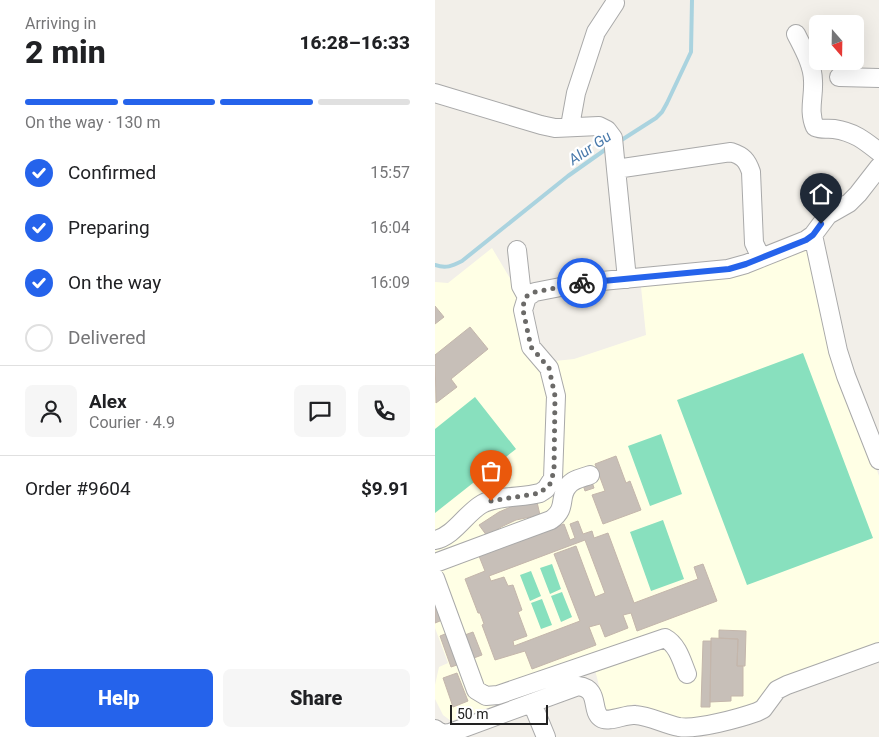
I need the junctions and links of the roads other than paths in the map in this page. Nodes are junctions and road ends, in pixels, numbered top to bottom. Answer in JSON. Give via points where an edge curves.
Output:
{"nodes":[{"id":1,"x":615,"y":3,"type":"dead end"},
{"id":2,"x":796,"y":34,"type":"dead end"},
{"id":3,"x":839,"y":77,"type":"dead end"},
{"id":4,"x":879,"y":78,"type":"edge"},
{"id":5,"x":435,"y":93,"type":"edge"},
{"id":6,"x":570,"y":126,"type":"junction"},
{"id":7,"x":879,"y":152,"type":"edge"},
{"id":8,"x":615,"y":154,"type":"junction"},
{"id":9,"x":879,"y":167,"type":"edge"},
{"id":10,"x":813,"y":235,"type":"junction"},
{"id":11,"x":517,"y":250,"type":"dead end"},
{"id":12,"x":761,"y":258,"type":"junction"},
{"id":13,"x":627,"y":278,"type":"junction"},
{"id":14,"x":527,"y":296,"type":"junction"},
{"id":15,"x":879,"y":460,"type":"edge"},
{"id":16,"x":590,"y":475,"type":"dead end"},
{"id":17,"x":435,"y":540,"type":"edge"},
{"id":18,"x":435,"y":563,"type":"edge"},
{"id":19,"x":435,"y":578,"type":"edge"},
{"id":20,"x":879,"y":652,"type":"edge"},
{"id":21,"x":687,"y":674,"type":"dead end"},
{"id":22,"x":532,"y":703,"type":"junction"},
{"id":23,"x":435,"y":729,"type":"edge"},
{"id":24,"x":547,"y":737,"type":"edge"}],
"edges":[{"from":1,"to":6,"type":"street","via":[[596,32],[584,64]]},
{"from":2,"to":7,"type":"street","via":[[813,80],[811,120],[815,127],[858,135]]},
{"from":3,"to":4,"type":"street"},
{"from":5,"to":6,"type":"street","via":[[541,126]]},
{"from":6,"to":8,"type":"street","via":[[599,126],[607,130]]},
{"from":8,"to":12,"type":"street","via":[[731,152],[740,155],[748,162],[751,172],[755,243]]},
{"from":8,"to":13,"type":"street"},
{"from":9,"to":10,"type":"street","via":[[858,194],[828,215]]},
{"from":10,"to":12,"type":"street","via":[[799,244]]},
{"from":10,"to":15,"type":"street","via":[[838,351]]},
{"from":11,"to":14,"type":"street","via":[[521,286]]},
{"from":12,"to":13,"type":"street","via":[[729,269]]},
{"from":13,"to":14,"type":"street","via":[[581,283]]},
{"from":14,"to":17,"type":"street","via":[[523,310],[531,347],[549,368],[554,387],[553,478],[540,493],[484,503],[445,537]]},
{"from":16,"to":18,"type":"street","via":[[569,485],[561,512],[551,520]]},
{"from":19,"to":21,"type":"street","via":[[476,690],[486,696],[665,638],[675,646]]},
{"from":20,"to":22,"type":"street","via":[[787,685],[777,690],[757,712],[693,727],[633,714],[601,718],[591,693],[583,687],[571,688]]},
{"from":22,"to":23,"type":"street","via":[[450,733],[442,734]]},
{"from":22,"to":24,"type":"street"}]}
